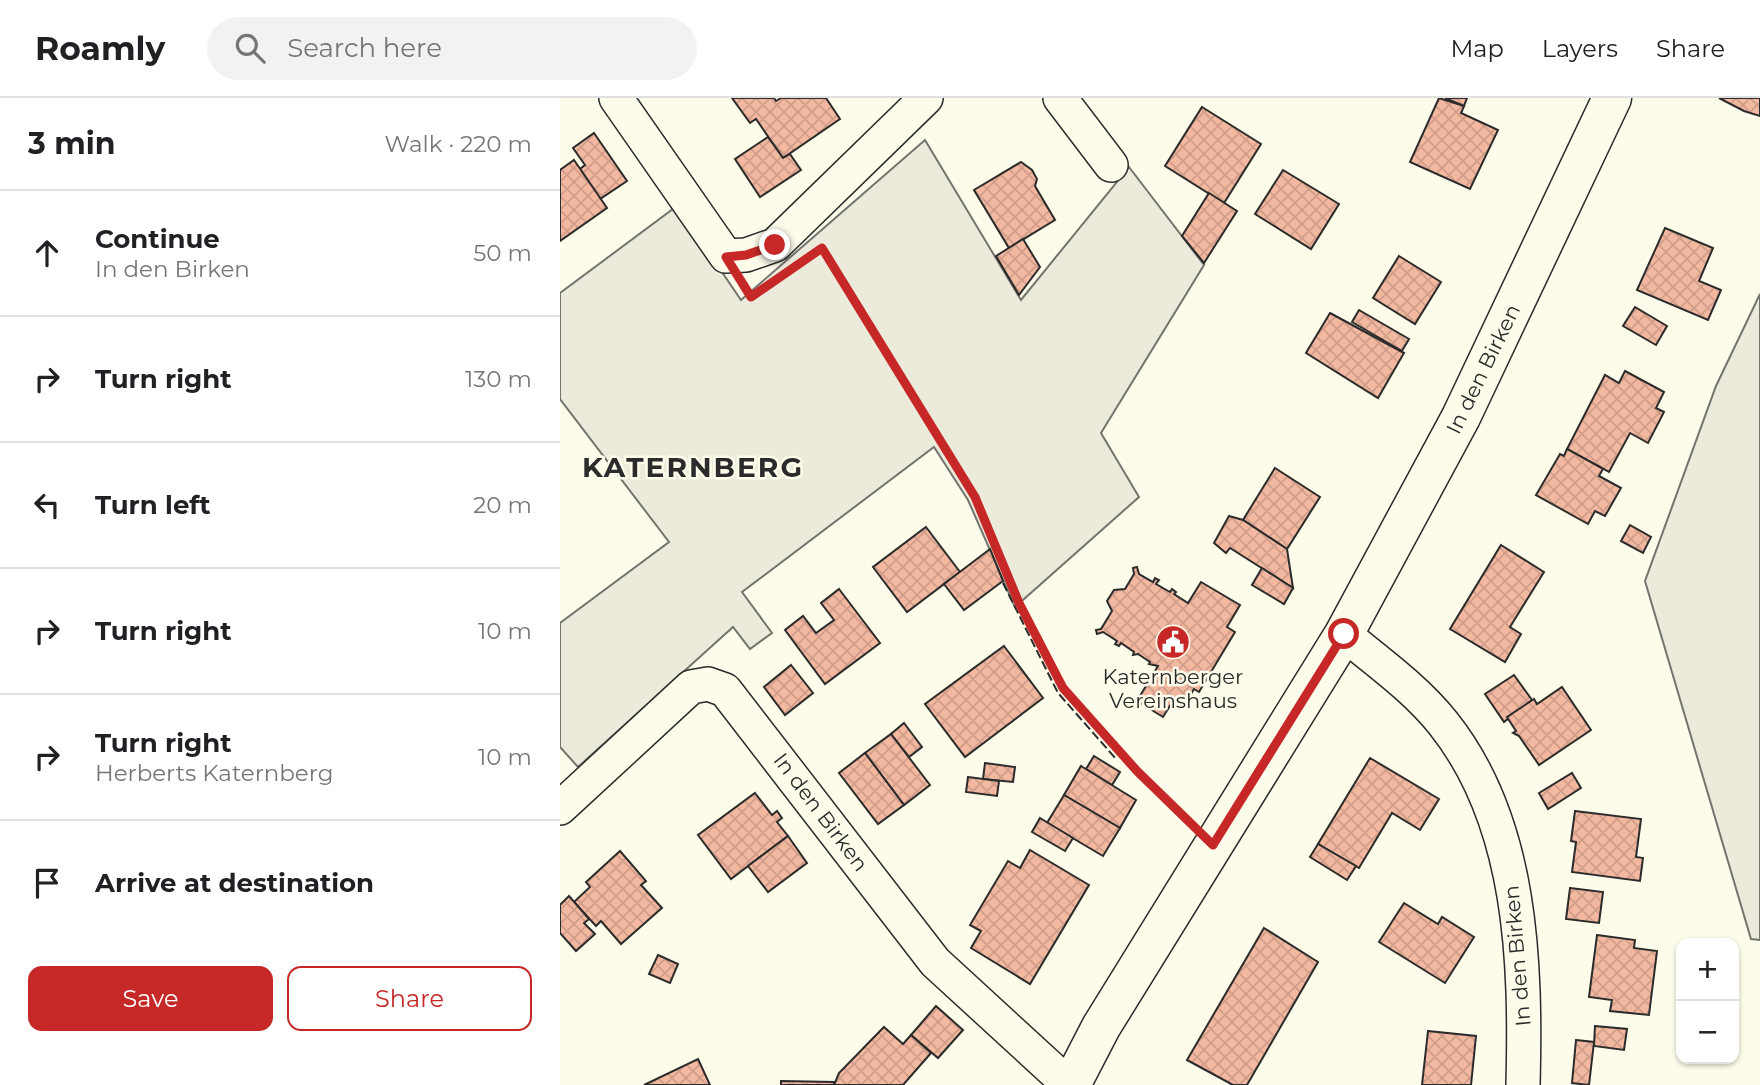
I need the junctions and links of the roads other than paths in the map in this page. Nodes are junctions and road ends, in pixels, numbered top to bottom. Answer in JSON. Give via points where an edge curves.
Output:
{"nodes":[{"id":1,"x":616,"y":98,"type":"edge"},
{"id":2,"x":926,"y":98,"type":"edge"},
{"id":3,"x":1060,"y":98,"type":"edge"},
{"id":4,"x":1612,"y":98,"type":"edge"},
{"id":5,"x":1111,"y":165,"type":"dead end"},
{"id":6,"x":1344,"y":634,"type":"junction"},
{"id":7,"x":560,"y":808,"type":"edge"},
{"id":8,"x":1070,"y":1085,"type":"edge"},
{"id":9,"x":1524,"y":1085,"type":"edge"}],
"edges":[{"from":1,"to":2,"type":"street","via":[[726,257],[775,245]]},
{"from":3,"to":5,"type":"street"},
{"from":4,"to":6,"type":"street","name":"In den Birken","via":[[1461,417]]},
{"from":6,"to":8,"type":"street","name":"In den Birken","via":[[1101,1027]]},
{"from":6,"to":9,"type":"street","name":"In den Birken","via":[[1443,723],[1471,764],[1493,815],[1518,924]]},
{"from":7,"to":8,"type":"street","name":"In den Birken","via":[[691,687],[708,684],[725,690],[935,962]]}]}
